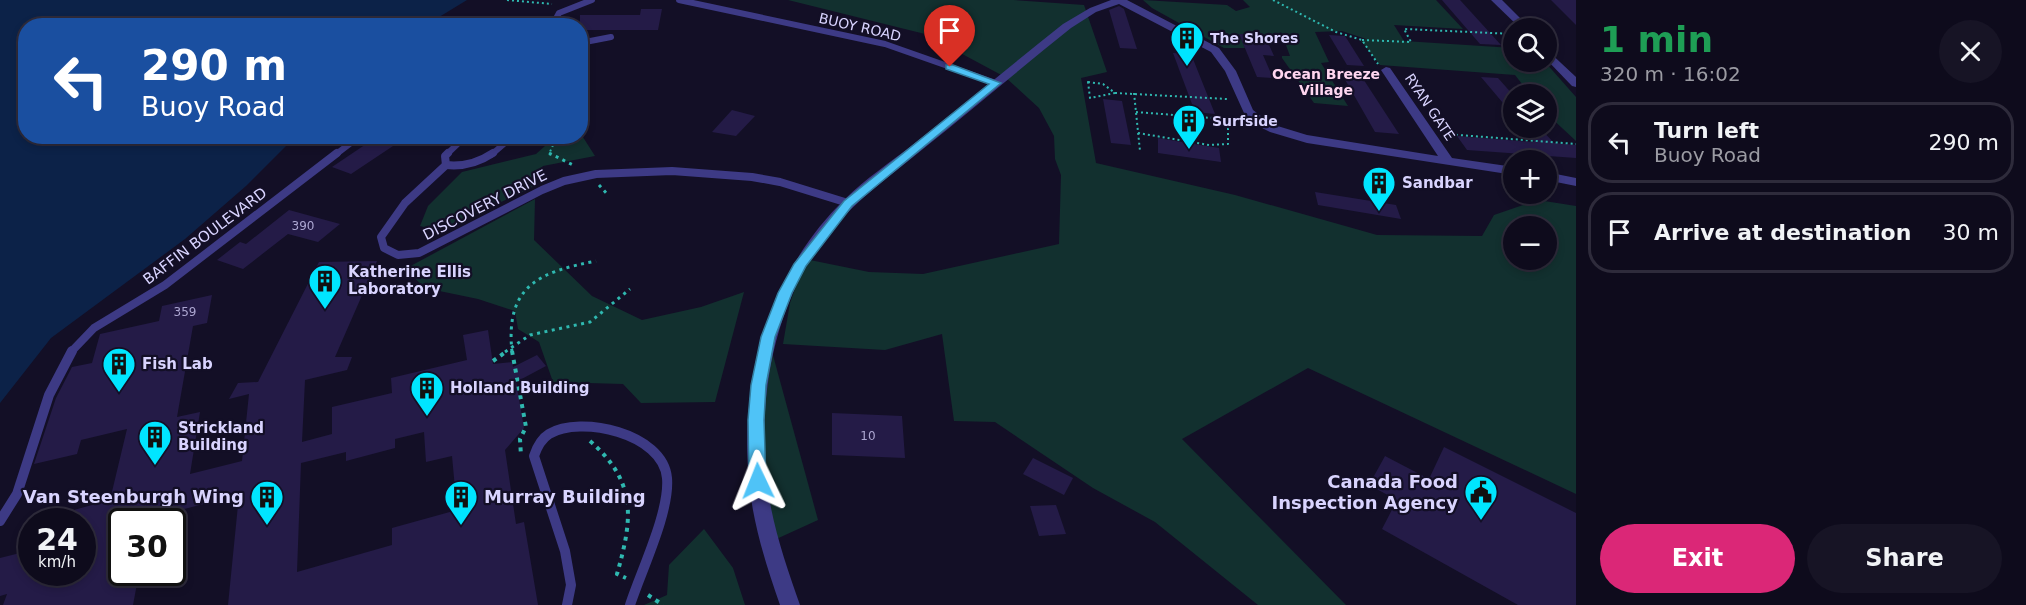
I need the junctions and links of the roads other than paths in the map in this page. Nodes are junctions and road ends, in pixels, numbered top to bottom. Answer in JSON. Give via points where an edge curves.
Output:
{"nodes":[{"id":1,"x":592,"y":0,"type":"edge"},
{"id":2,"x":679,"y":0,"type":"edge"},
{"id":3,"x":1120,"y":0,"type":"edge"},
{"id":4,"x":1496,"y":0,"type":"edge"},
{"id":5,"x":556,"y":18,"type":"edge"},
{"id":6,"x":1515,"y":18,"type":"edge"},
{"id":7,"x":611,"y":37,"type":"dead end"},
{"id":8,"x":588,"y":41,"type":"edge"},
{"id":9,"x":1557,"y":64,"type":"edge"},
{"id":10,"x":1383,"y":69,"type":"road end"},
{"id":11,"x":996,"y":83,"type":"junction"},
{"id":12,"x":1576,"y":84,"type":"edge"},
{"id":13,"x":349,"y":144,"type":"edge"},
{"id":14,"x":458,"y":144,"type":"edge"},
{"id":15,"x":505,"y":144,"type":"edge"},
{"id":16,"x":1448,"y":161,"type":"junction"},
{"id":17,"x":446,"y":165,"type":"junction"},
{"id":18,"x":1503,"y":169,"type":"edge"},
{"id":19,"x":1557,"y":177,"type":"edge"},
{"id":20,"x":1576,"y":180,"type":"edge"},
{"id":21,"x":848,"y":203,"type":"junction"},
{"id":22,"x":0,"y":521,"type":"edge"},
{"id":23,"x":567,"y":605,"type":"edge"},
{"id":24,"x":630,"y":605,"type":"edge"},
{"id":25,"x":790,"y":605,"type":"edge"}],
"edges":[{"from":1,"to":5,"type":"lane","via":[[559,13]]},
{"from":2,"to":11,"type":"lane","name":"BUOY ROAD","via":[[885,44]]},
{"from":3,"to":11,"type":"street","via":[[1080,16]]},
{"from":3,"to":16,"type":"street","via":[[1215,50],[1230,66],[1252,117],[1273,130]]},
{"from":4,"to":6,"type":"street"},
{"from":7,"to":8,"type":"lane"},
{"from":9,"to":12,"type":"street"},
{"from":10,"to":16,"type":"street","name":"RYAN GATE"},
{"from":11,"to":21,"type":"street"},
{"from":13,"to":22,"type":"lane","name":"BAFFIN BOULEVARD","via":[[175,277],[93,328],[79,342],[60,369],[16,496]]},
{"from":14,"to":17,"type":"lane","name":"DISCOVERY DRIVE","via":[[445,156]]},
{"from":15,"to":17,"type":"lane","via":[[490,156],[457,166]]},
{"from":16,"to":18,"type":"street"},
{"from":17,"to":21,"type":"lane","name":"DISCOVERY DRIVE","via":[[405,203],[381,237],[384,248],[398,255],[419,253],[542,190],[589,176],[672,171],[714,173],[780,182]]},
{"from":19,"to":20,"type":"street"},
{"from":21,"to":25,"type":"street","via":[[800,264],[785,293],[768,337],[758,385],[758,481],[764,519]]},
{"from":23,"to":24,"type":"lane","via":[[571,585],[565,551],[535,452],[552,431],[575,426],[627,432],[657,452],[665,469],[667,488]]}]}
